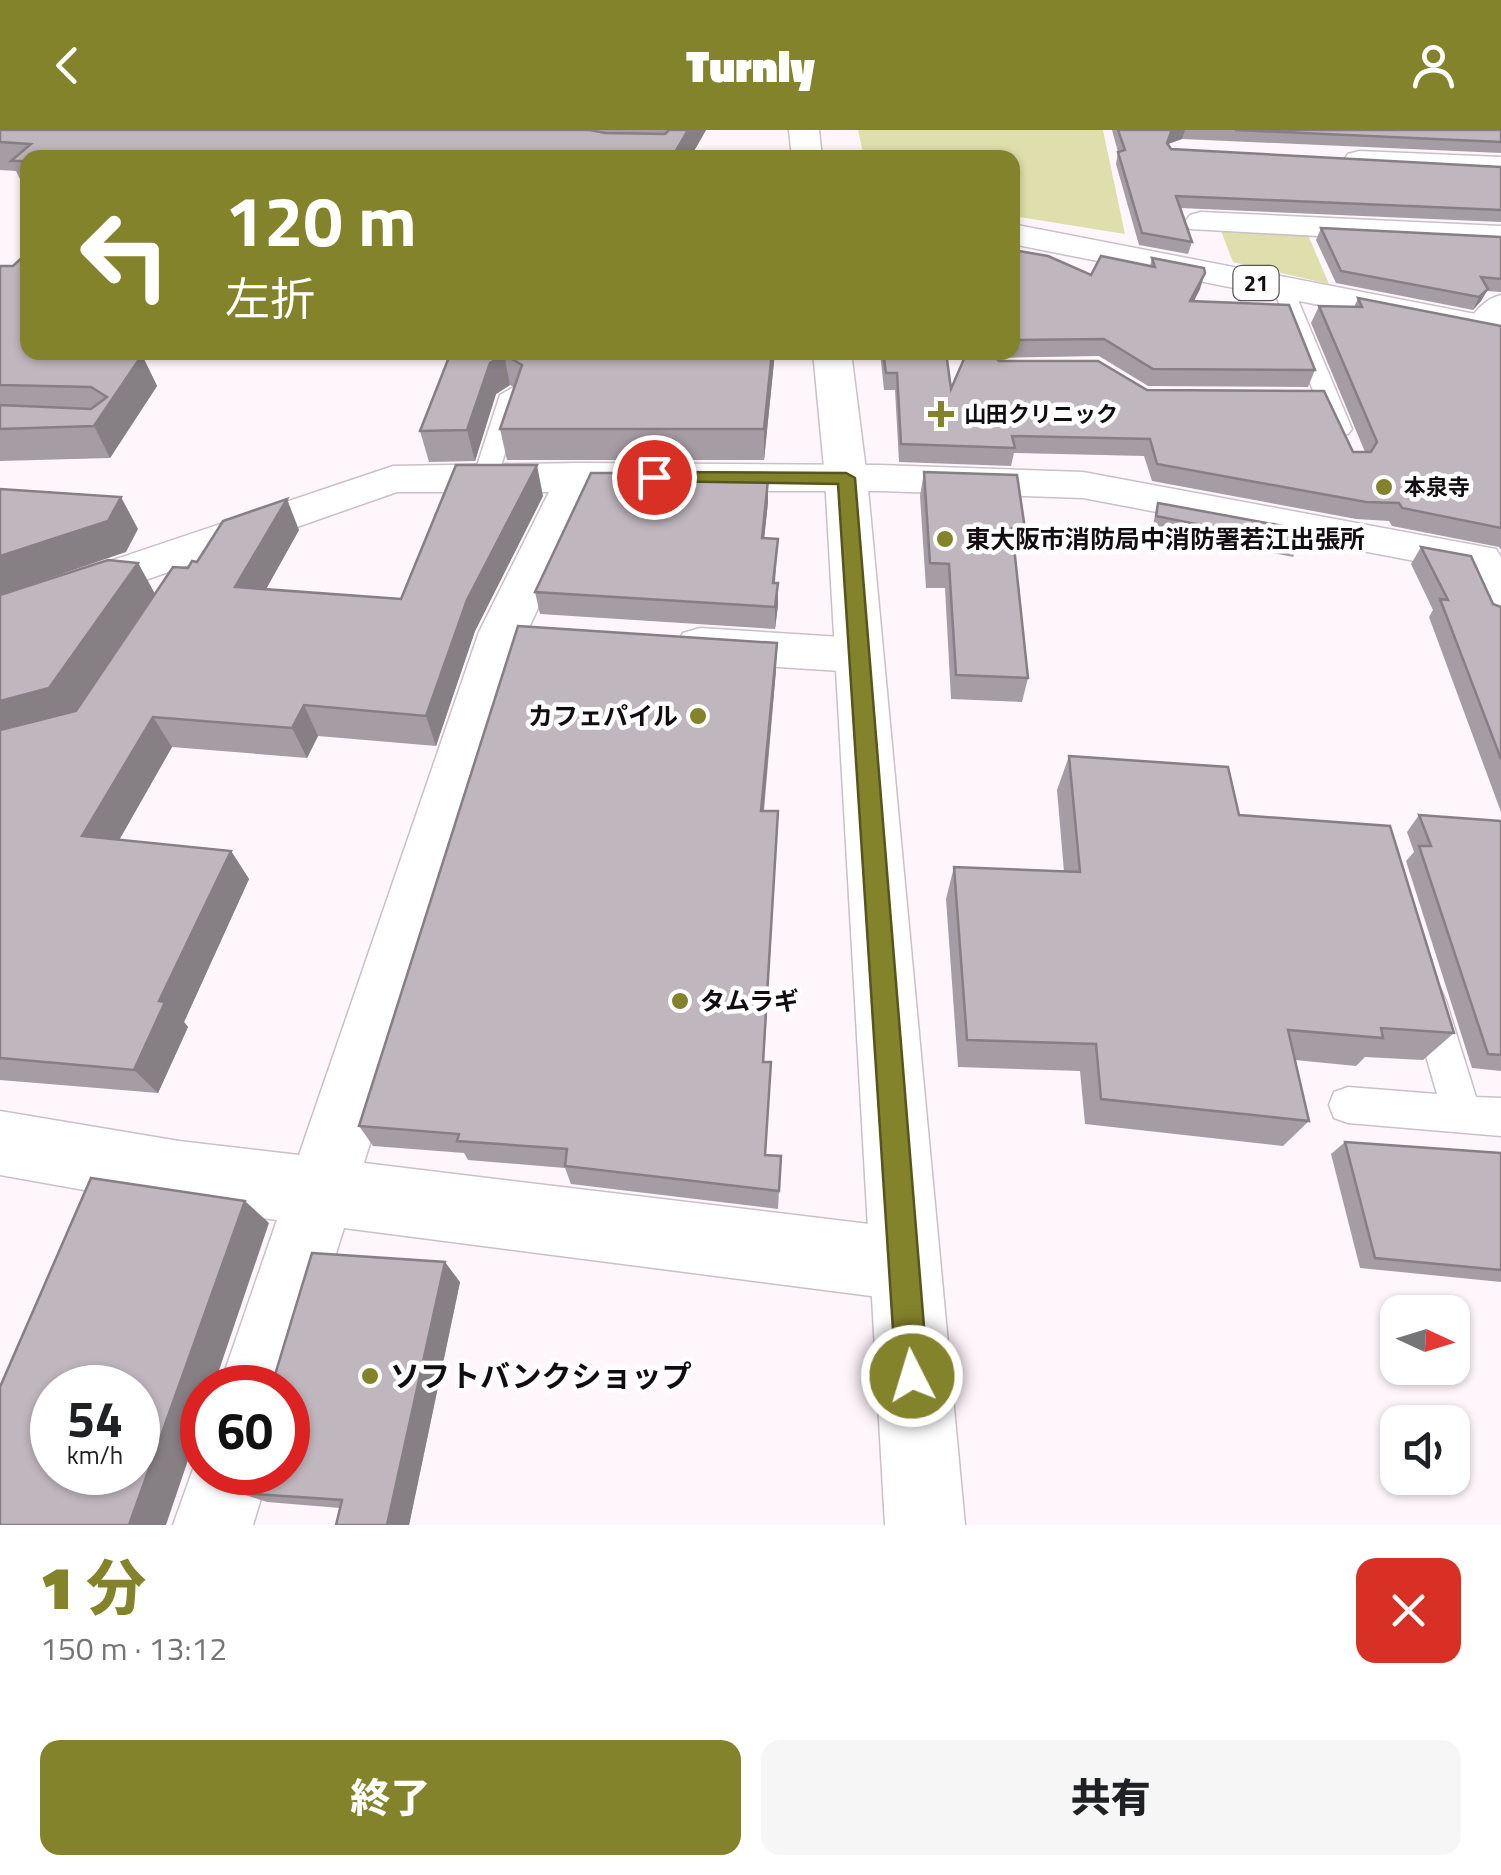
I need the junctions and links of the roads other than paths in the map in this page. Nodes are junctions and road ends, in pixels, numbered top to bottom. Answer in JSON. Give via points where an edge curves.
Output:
{"nodes":[{"id":1,"x":1421,"y":130,"type":"edge"},
{"id":2,"x":1330,"y":158,"type":"edge"},
{"id":3,"x":1442,"y":164,"type":"junction"},
{"id":4,"x":1499,"y":168,"type":"edge"},
{"id":5,"x":1192,"y":187,"type":"edge"},
{"id":6,"x":1201,"y":222,"type":"junction"},
{"id":7,"x":1020,"y":236,"type":"edge"},
{"id":8,"x":1501,"y":236,"type":"edge"},
{"id":9,"x":1216,"y":276,"type":"junction"},
{"id":10,"x":1283,"y":288,"type":"junction"},
{"id":11,"x":1495,"y":321,"type":"edge"},
{"id":12,"x":833,"y":360,"type":"edge"},
{"id":13,"x":512,"y":395,"type":"edge"},
{"id":14,"x":1346,"y":446,"type":"edge"},
{"id":15,"x":578,"y":476,"type":"junction"},
{"id":16,"x":485,"y":478,"type":"junction"},
{"id":17,"x":846,"y":478,"type":"junction"},
{"id":18,"x":1490,"y":560,"type":"edge"},
{"id":19,"x":1501,"y":609,"type":"edge"},
{"id":20,"x":0,"y":615,"type":"edge"},
{"id":21,"x":660,"y":642,"type":"edge"},
{"id":22,"x":858,"y":656,"type":"junction"},
{"id":23,"x":1417,"y":965,"type":"edge"},
{"id":24,"x":1348,"y":1105,"type":"dead end"},
{"id":25,"x":1462,"y":1114,"type":"junction"},
{"id":26,"x":1501,"y":1118,"type":"edge"},
{"id":27,"x":0,"y":1144,"type":"edge"},
{"id":28,"x":318,"y":1191,"type":"junction"},
{"id":29,"x":902,"y":1264,"type":"junction"},
{"id":30,"x":263,"y":1365,"type":"edge"},
{"id":31,"x":223,"y":1495,"type":"edge"},
{"id":32,"x":213,"y":1525,"type":"edge"},
{"id":33,"x":925,"y":1525,"type":"edge"}],
"edges":[{"from":1,"to":3,"type":"street"},
{"from":2,"to":3,"type":"street"},
{"from":3,"to":4,"type":"street"},
{"from":5,"to":6,"type":"street"},
{"from":6,"to":8,"type":"street"},
{"from":6,"to":9,"type":"street"},
{"from":7,"to":9,"type":"street","number":"21"},
{"from":9,"to":10,"type":"street","number":"21"},
{"from":10,"to":11,"type":"street","number":"21"},
{"from":10,"to":14,"type":"lane","via":[[1318,398]]},
{"from":12,"to":17,"type":"street"},
{"from":13,"to":16,"type":"lane"},
{"from":15,"to":16,"type":"street"},
{"from":15,"to":17,"type":"street"},
{"from":15,"to":28,"type":"street"},
{"from":16,"to":20,"type":"street","via":[[394,480],[197,560]]},
{"from":17,"to":18,"type":"street","via":[[1083,485]]},
{"from":17,"to":22,"type":"street"},
{"from":18,"to":19,"type":"street"},
{"from":21,"to":22,"type":"street"},
{"from":22,"to":29,"type":"street"},
{"from":23,"to":25,"type":"lane"},
{"from":24,"to":25,"type":"lane"},
{"from":25,"to":26,"type":"lane"},
{"from":27,"to":28,"type":"street"},
{"from":28,"to":29,"type":"street"},
{"from":28,"to":30,"type":"street"},
{"from":29,"to":33,"type":"street"},
{"from":31,"to":32,"type":"street"}]}
